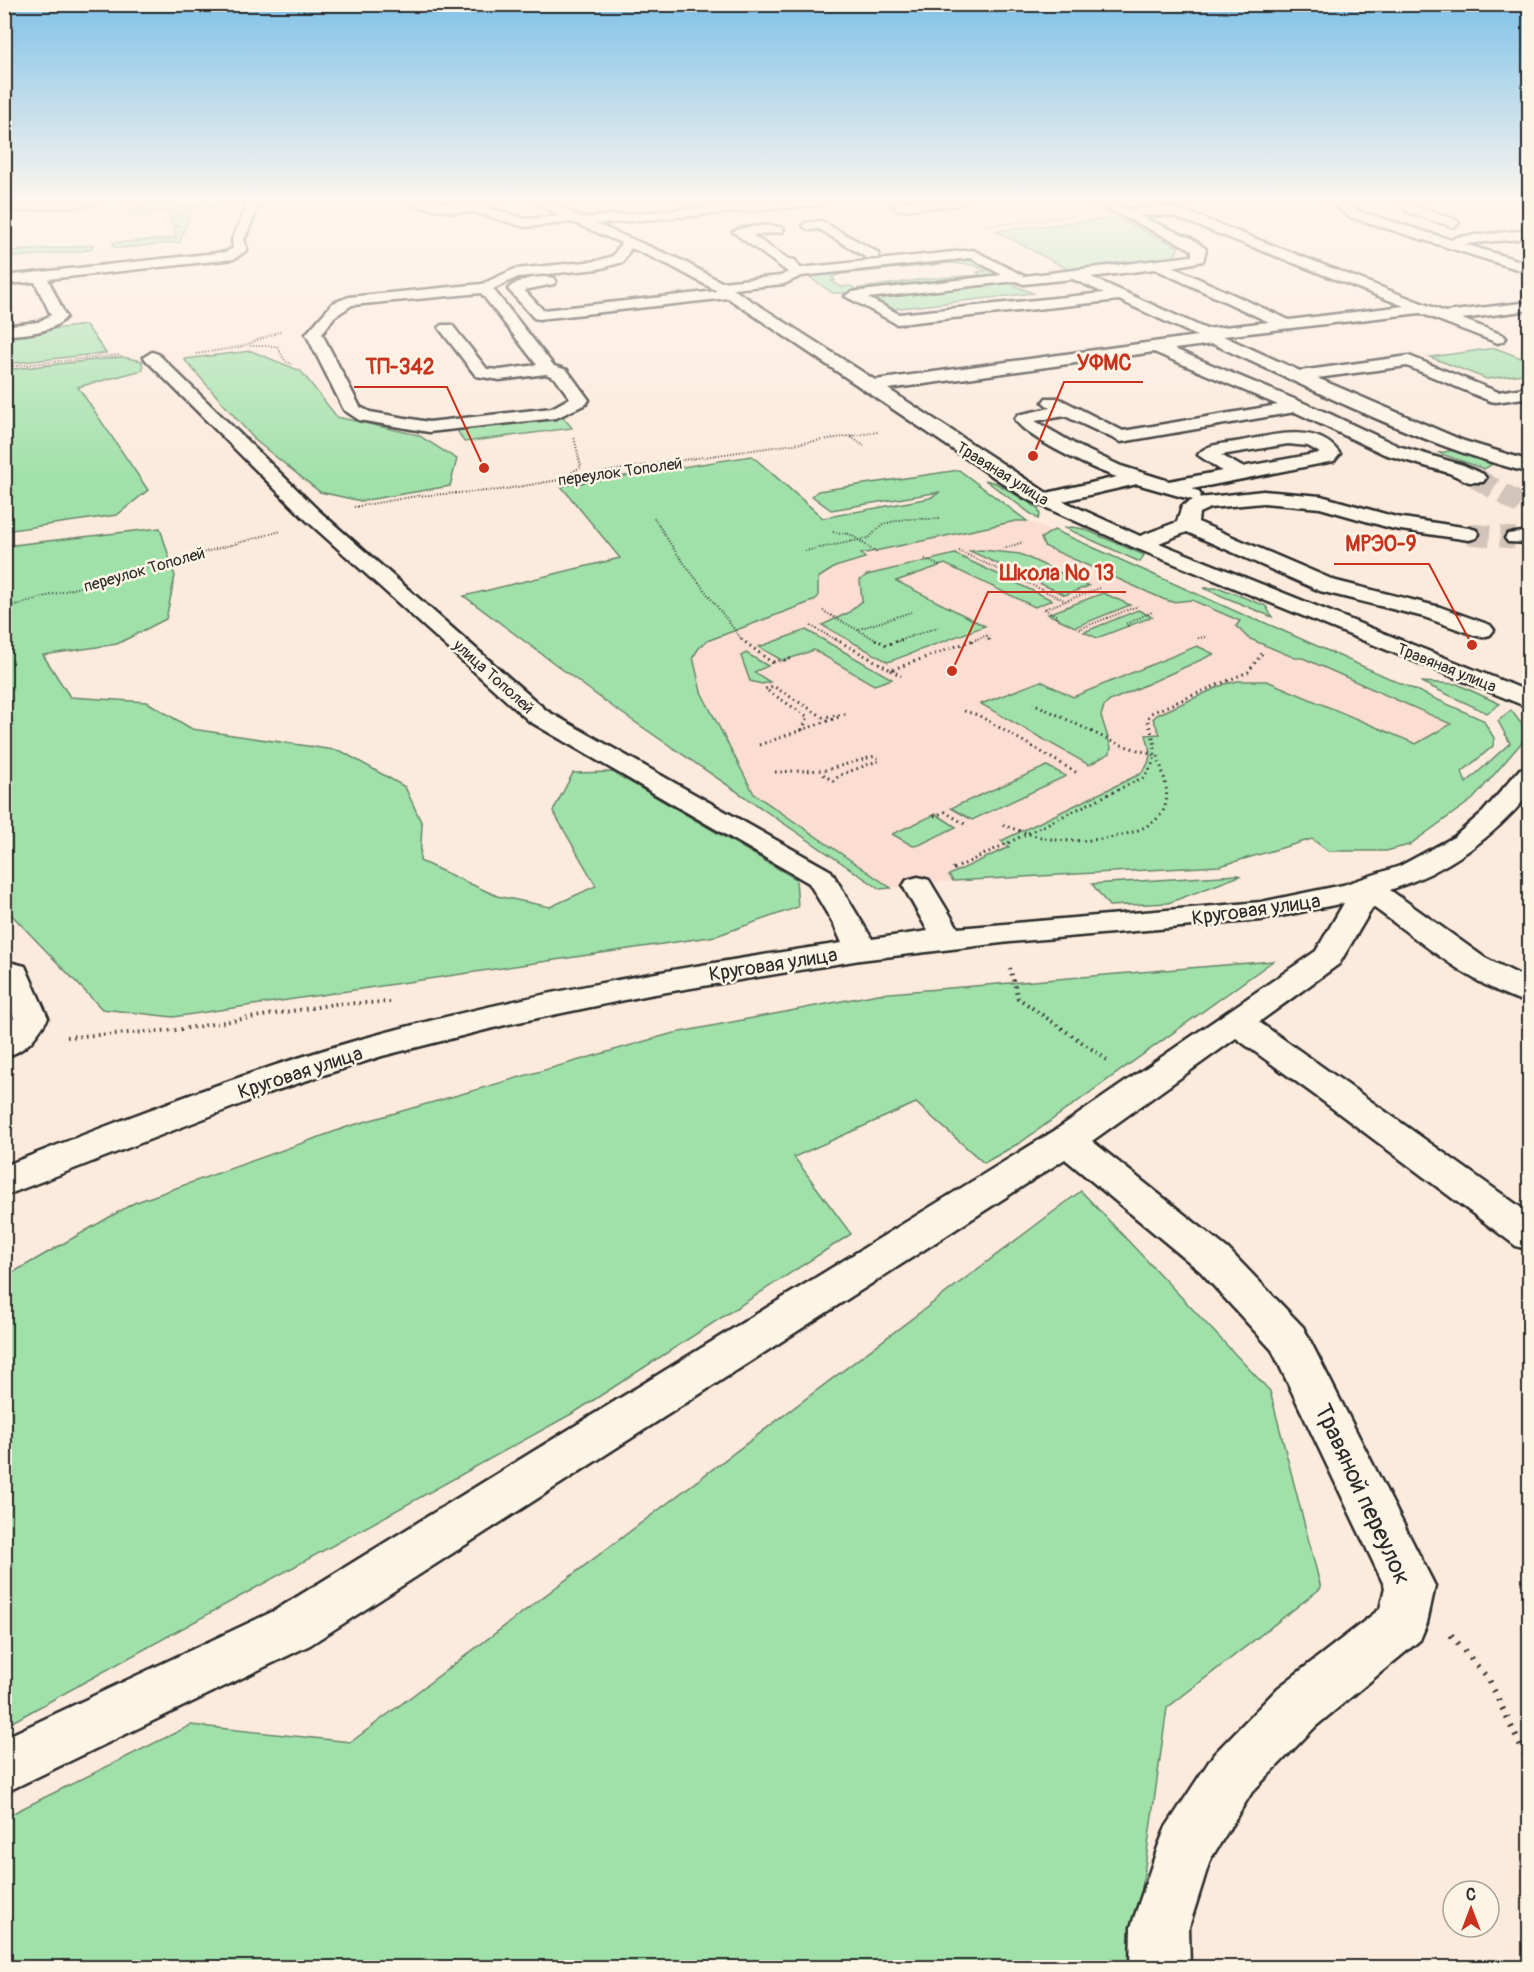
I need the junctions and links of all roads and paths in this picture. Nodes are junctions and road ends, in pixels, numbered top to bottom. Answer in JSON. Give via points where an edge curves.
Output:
{"nodes":[{"id":1,"x":47,"y":293,"type":"edge"},
{"id":2,"x":436,"y":293,"type":"edge"},
{"id":3,"x":489,"y":293,"type":"edge"},
{"id":4,"x":519,"y":293,"type":"edge"},
{"id":5,"x":702,"y":293,"type":"edge"},
{"id":6,"x":730,"y":293,"type":"edge"},
{"id":7,"x":881,"y":293,"type":"edge"},
{"id":8,"x":1114,"y":293,"type":"edge"},
{"id":9,"x":1218,"y":293,"type":"edge"},
{"id":10,"x":1383,"y":293,"type":"edge"},
{"id":11,"x":1120,"y":296,"type":"junction"},
{"id":12,"x":1530,"y":306,"type":"edge"},
{"id":13,"x":1421,"y":308,"type":"junction"},
{"id":14,"x":1445,"y":316,"type":"junction"},
{"id":15,"x":1286,"y":324,"type":"junction"},
{"id":16,"x":447,"y":328,"type":"dead end"},
{"id":17,"x":4,"y":331,"type":"edge"},
{"id":18,"x":1208,"y":336,"type":"junction"},
{"id":19,"x":1498,"y":338,"type":"dead end"},
{"id":20,"x":1156,"y":347,"type":"junction"},
{"id":21,"x":152,"y":357,"type":"dead end"},
{"id":22,"x":548,"y":369,"type":"junction"},
{"id":23,"x":1298,"y":376,"type":"junction"},
{"id":24,"x":911,"y":380,"type":"junction"},
{"id":25,"x":870,"y":386,"type":"junction"},
{"id":26,"x":931,"y":392,"type":"dead end"},
{"id":27,"x":1530,"y":392,"type":"edge"},
{"id":28,"x":1295,"y":407,"type":"junction"},
{"id":29,"x":556,"y":412,"type":"junction"},
{"id":30,"x":927,"y":424,"type":"junction"},
{"id":31,"x":908,"y":427,"type":"joint"},
{"id":32,"x":851,"y":436,"type":"junction"},
{"id":33,"x":864,"y":446,"type":"dead end"},
{"id":34,"x":1530,"y":454,"type":"edge"},
{"id":35,"x":1497,"y":459,"type":"junction"},
{"id":36,"x":1530,"y":467,"type":"edge"},
{"id":37,"x":1240,"y":474,"type":"junction"},
{"id":38,"x":570,"y":477,"type":"junction"},
{"id":39,"x":1138,"y":478,"type":"junction"},
{"id":40,"x":1476,"y":478,"type":"tunnel mouth"},
{"id":41,"x":1170,"y":488,"type":"junction"},
{"id":42,"x":1044,"y":500,"type":"junction"},
{"id":43,"x":1206,"y":502,"type":"junction"},
{"id":44,"x":1075,"y":516,"type":"junction"},
{"id":45,"x":316,"y":518,"type":"junction"},
{"id":46,"x":654,"y":518,"type":"dead end"},
{"id":47,"x":940,"y":519,"type":"dead end"},
{"id":48,"x":1050,"y":524,"type":"dead end"},
{"id":49,"x":1187,"y":525,"type":"junction"},
{"id":50,"x":833,"y":532,"type":"dead end"},
{"id":51,"x":1469,"y":534,"type":"tunnel mouth"},
{"id":52,"x":860,"y":540,"type":"junction"},
{"id":53,"x":1023,"y":542,"type":"dead end"},
{"id":54,"x":1140,"y":543,"type":"junction"},
{"id":55,"x":1003,"y":549,"type":"dead end"},
{"id":56,"x":805,"y":551,"type":"dead end"},
{"id":57,"x":959,"y":551,"type":"dead end"},
{"id":58,"x":877,"y":553,"type":"dead end"},
{"id":59,"x":925,"y":559,"type":"dead end"},
{"id":60,"x":940,"y":566,"type":"dead end"},
{"id":61,"x":1100,"y":588,"type":"dead end"},
{"id":62,"x":1066,"y":601,"type":"junction"},
{"id":63,"x":1138,"y":606,"type":"dead end"},
{"id":64,"x":4,"y":608,"type":"edge"},
{"id":65,"x":823,"y":611,"type":"dead end"},
{"id":66,"x":911,"y":612,"type":"dead end"},
{"id":67,"x":1152,"y":612,"type":"dead end"},
{"id":68,"x":1056,"y":618,"type":"dead end"},
{"id":69,"x":811,"y":626,"type":"dead end"},
{"id":70,"x":1128,"y":626,"type":"dead end"},
{"id":71,"x":938,"y":627,"type":"dead end"},
{"id":72,"x":858,"y":629,"type":"junction"},
{"id":73,"x":1079,"y":629,"type":"dead end"},
{"id":74,"x":1482,"y":630,"type":"dead end"},
{"id":75,"x":1207,"y":637,"type":"dead end"},
{"id":76,"x":1198,"y":638,"type":"dead end"},
{"id":77,"x":990,"y":643,"type":"dead end"},
{"id":78,"x":1264,"y":651,"type":"dead end"},
{"id":79,"x":794,"y":658,"type":"dead end"},
{"id":80,"x":891,"y":670,"type":"junction"},
{"id":81,"x":901,"y":676,"type":"dead end"},
{"id":82,"x":1530,"y":701,"type":"edge"},
{"id":83,"x":1033,"y":703,"type":"dead end"},
{"id":84,"x":964,"y":711,"type":"dead end"},
{"id":85,"x":802,"y":730,"type":"junction"},
{"id":86,"x":759,"y":745,"type":"dead end"},
{"id":87,"x":1158,"y":756,"type":"junction"},
{"id":88,"x":775,"y":772,"type":"dead end"},
{"id":89,"x":822,"y":772,"type":"junction"},
{"id":90,"x":1079,"y":774,"type":"dead end"},
{"id":91,"x":1530,"y":775,"type":"edge"},
{"id":92,"x":934,"y":816,"type":"dead end"},
{"id":93,"x":1003,"y":825,"type":"dead end"},
{"id":94,"x":968,"y":826,"type":"dead end"},
{"id":95,"x":1027,"y":833,"type":"junction"},
{"id":96,"x":953,"y":869,"type":"dead end"},
{"id":97,"x":918,"y":886,"type":"dead end"},
{"id":98,"x":1368,"y":889,"type":"junction"},
{"id":99,"x":1002,"y":934,"type":"junction"},
{"id":100,"x":948,"y":939,"type":"junction"},
{"id":101,"x":861,"y":949,"type":"junction"},
{"id":102,"x":13,"y":973,"type":"dead end"},
{"id":103,"x":1530,"y":993,"type":"edge"},
{"id":104,"x":392,"y":1003,"type":"dead end"},
{"id":105,"x":1236,"y":1022,"type":"junction"},
{"id":106,"x":11,"y":1041,"type":"edge"},
{"id":107,"x":1145,"y":1085,"type":"junction"},
{"id":108,"x":1066,"y":1140,"type":"junction"},
{"id":109,"x":4,"y":1182,"type":"edge"},
{"id":110,"x":1530,"y":1235,"type":"edge"},
{"id":111,"x":1410,"y":1586,"type":"junction"},
{"id":112,"x":4,"y":1766,"type":"edge"},
{"id":113,"x":1530,"y":1767,"type":"edge"},
{"id":114,"x":1160,"y":1968,"type":"edge"}],
"edges":[{"from":1,"to":17,"type":"street","via":[[58,317],[42,326]]},
{"from":2,"to":29,"type":"street","via":[[349,302],[329,314],[314,334],[353,410],[365,416],[429,427]]},
{"from":3,"to":22,"type":"street"},
{"from":4,"to":5,"type":"street","via":[[539,315]]},
{"from":6,"to":25,"type":"street","name":"Травяная улица"},
{"from":7,"to":11,"type":"street","via":[[852,296],[897,319]]},
{"from":8,"to":11,"type":"street"},
{"from":9,"to":15,"type":"street"},
{"from":10,"to":13,"type":"street"},
{"from":11,"to":18,"type":"street"},
{"from":12,"to":14,"type":"street"},
{"from":13,"to":14,"type":"street"},
{"from":13,"to":15,"type":"street"},
{"from":14,"to":19,"type":"street"},
{"from":15,"to":18,"type":"street"},
{"from":16,"to":22,"type":"street","via":[[482,373],[500,375]]},
{"from":18,"to":20,"type":"street"},
{"from":18,"to":23,"type":"street"},
{"from":20,"to":24,"type":"street"},
{"from":20,"to":28,"type":"street"},
{"from":21,"to":45,"type":"street","name":"улица Тополей"},
{"from":22,"to":29,"type":"street","via":[[561,374],[580,400]]},
{"from":23,"to":27,"type":"street","via":[[1409,361],[1496,397]]},
{"from":23,"to":35,"type":"street"},
{"from":24,"to":25,"type":"street"},
{"from":24,"to":26,"type":"street"},
{"from":25,"to":30,"type":"street","name":"Травяная улица"},
{"from":28,"to":39,"type":"street","via":[[1121,436],[1060,406],[1024,419],[1071,450]]},
{"from":28,"to":40,"type":"street","via":[[1391,450]]},
{"from":29,"to":38,"type":"path","via":[[578,442],[581,467]]},
{"from":30,"to":31,"type":"street"},
{"from":30,"to":42,"type":"street","name":"Травяная улица"},
{"from":31,"to":32,"type":"path","name":"переулок Тополей"},
{"from":32,"to":33,"type":"path"},
{"from":32,"to":38,"type":"path","name":"переулок Тополей"},
{"from":34,"to":35,"type":"street"},
{"from":35,"to":36,"type":"street"},
{"from":37,"to":37,"type":"street","via":[[1207,455],[1286,438],[1308,441],[1331,454],[1327,458]]},
{"from":37,"to":41,"type":"street"},
{"from":38,"to":45,"type":"path","name":"переулок Тополей","via":[[500,490],[417,496]]},
{"from":39,"to":41,"type":"street"},
{"from":39,"to":42,"type":"street"},
{"from":41,"to":43,"type":"street"},
{"from":42,"to":44,"type":"street","name":"Травяная улица"},
{"from":43,"to":49,"type":"street","via":[[1189,510]]},
{"from":43,"to":51,"type":"street","via":[[1263,497],[1321,502],[1394,523]]},
{"from":44,"to":48,"type":"street"},
{"from":44,"to":54,"type":"street","name":"Травяная улица"},
{"from":45,"to":64,"type":"path","name":"переулок Тополей"},
{"from":45,"to":101,"type":"street","name":"улица Тополей","via":[[538,716],[820,878]]},
{"from":46,"to":79,"type":"path","via":[[742,640],[773,663]]},
{"from":47,"to":52,"type":"path","via":[[905,519],[883,524],[869,538]]},
{"from":49,"to":54,"type":"street"},
{"from":49,"to":74,"type":"street","via":[[1328,586],[1432,612]]},
{"from":50,"to":52,"type":"path"},
{"from":52,"to":56,"type":"path"},
{"from":52,"to":58,"type":"path"},
{"from":53,"to":55,"type":"path"},
{"from":54,"to":82,"type":"street","name":"Травяная улица"},
{"from":57,"to":62,"type":"path"},
{"from":59,"to":60,"type":"path"},
{"from":61,"to":62,"type":"path"},
{"from":62,"to":68,"type":"path","via":[[1044,609]]},
{"from":63,"to":73,"type":"path"},
{"from":65,"to":72,"type":"path"},
{"from":66,"to":72,"type":"path"},
{"from":67,"to":70,"type":"path"},
{"from":69,"to":80,"type":"path"},
{"from":71,"to":72,"type":"path","via":[[886,645]]},
{"from":75,"to":76,"type":"path"},
{"from":77,"to":80,"type":"path","via":[[988,635]]},
{"from":78,"to":87,"type":"path","via":[[1248,672],[1151,713],[1147,719]]},
{"from":80,"to":81,"type":"path"},
{"from":83,"to":87,"type":"path","via":[[1115,743]]},
{"from":84,"to":90,"type":"path","via":[[978,715]]},
{"from":85,"to":85,"type":"path","via":[[808,717],[765,689],[773,686],[823,717],[846,714]]},
{"from":85,"to":86,"type":"path"},
{"from":87,"to":95,"type":"path","via":[[1154,768],[1144,777]]},
{"from":87,"to":95,"type":"path","via":[[1167,799],[1164,812],[1148,825],[1115,837],[1087,841]]},
{"from":88,"to":89,"type":"path"},
{"from":89,"to":89,"type":"path","via":[[875,756],[880,760],[834,781]]},
{"from":91,"to":98,"type":"street","name":"Круговая улица","via":[[1488,823],[1449,854]]},
{"from":92,"to":94,"type":"path","via":[[945,812]]},
{"from":93,"to":95,"type":"path"},
{"from":95,"to":96,"type":"path"},
{"from":97,"to":100,"type":"street"},
{"from":98,"to":99,"type":"street","name":"Круговая улица","via":[[1261,911]]},
{"from":98,"to":103,"type":"street","via":[[1474,965]]},
{"from":98,"to":105,"type":"street","via":[[1328,957]]},
{"from":99,"to":100,"type":"street","name":"Круговая улица"},
{"from":99,"to":107,"type":"path","via":[[1018,998]]},
{"from":100,"to":101,"type":"street","name":"Круговая улица"},
{"from":101,"to":109,"type":"street","name":"Круговая улица","via":[[630,987],[465,1023],[302,1068],[140,1126]]},
{"from":102,"to":106,"type":"street","via":[[31,1018]]},
{"from":104,"to":106,"type":"path","via":[[336,1005],[200,1028]]},
{"from":105,"to":107,"type":"street"},
{"from":105,"to":110,"type":"street"},
{"from":107,"to":108,"type":"street"},
{"from":108,"to":111,"type":"street","name":"Травяной переулок","via":[[1214,1260],[1288,1339]]},
{"from":108,"to":112,"type":"street","via":[[292,1628]]},
{"from":111,"to":113,"type":"path","via":[[1489,1680]]},
{"from":111,"to":114,"type":"street","name":"Травяной переулок","via":[[1402,1623],[1297,1707],[1233,1773],[1186,1847],[1160,1927]]}]}
